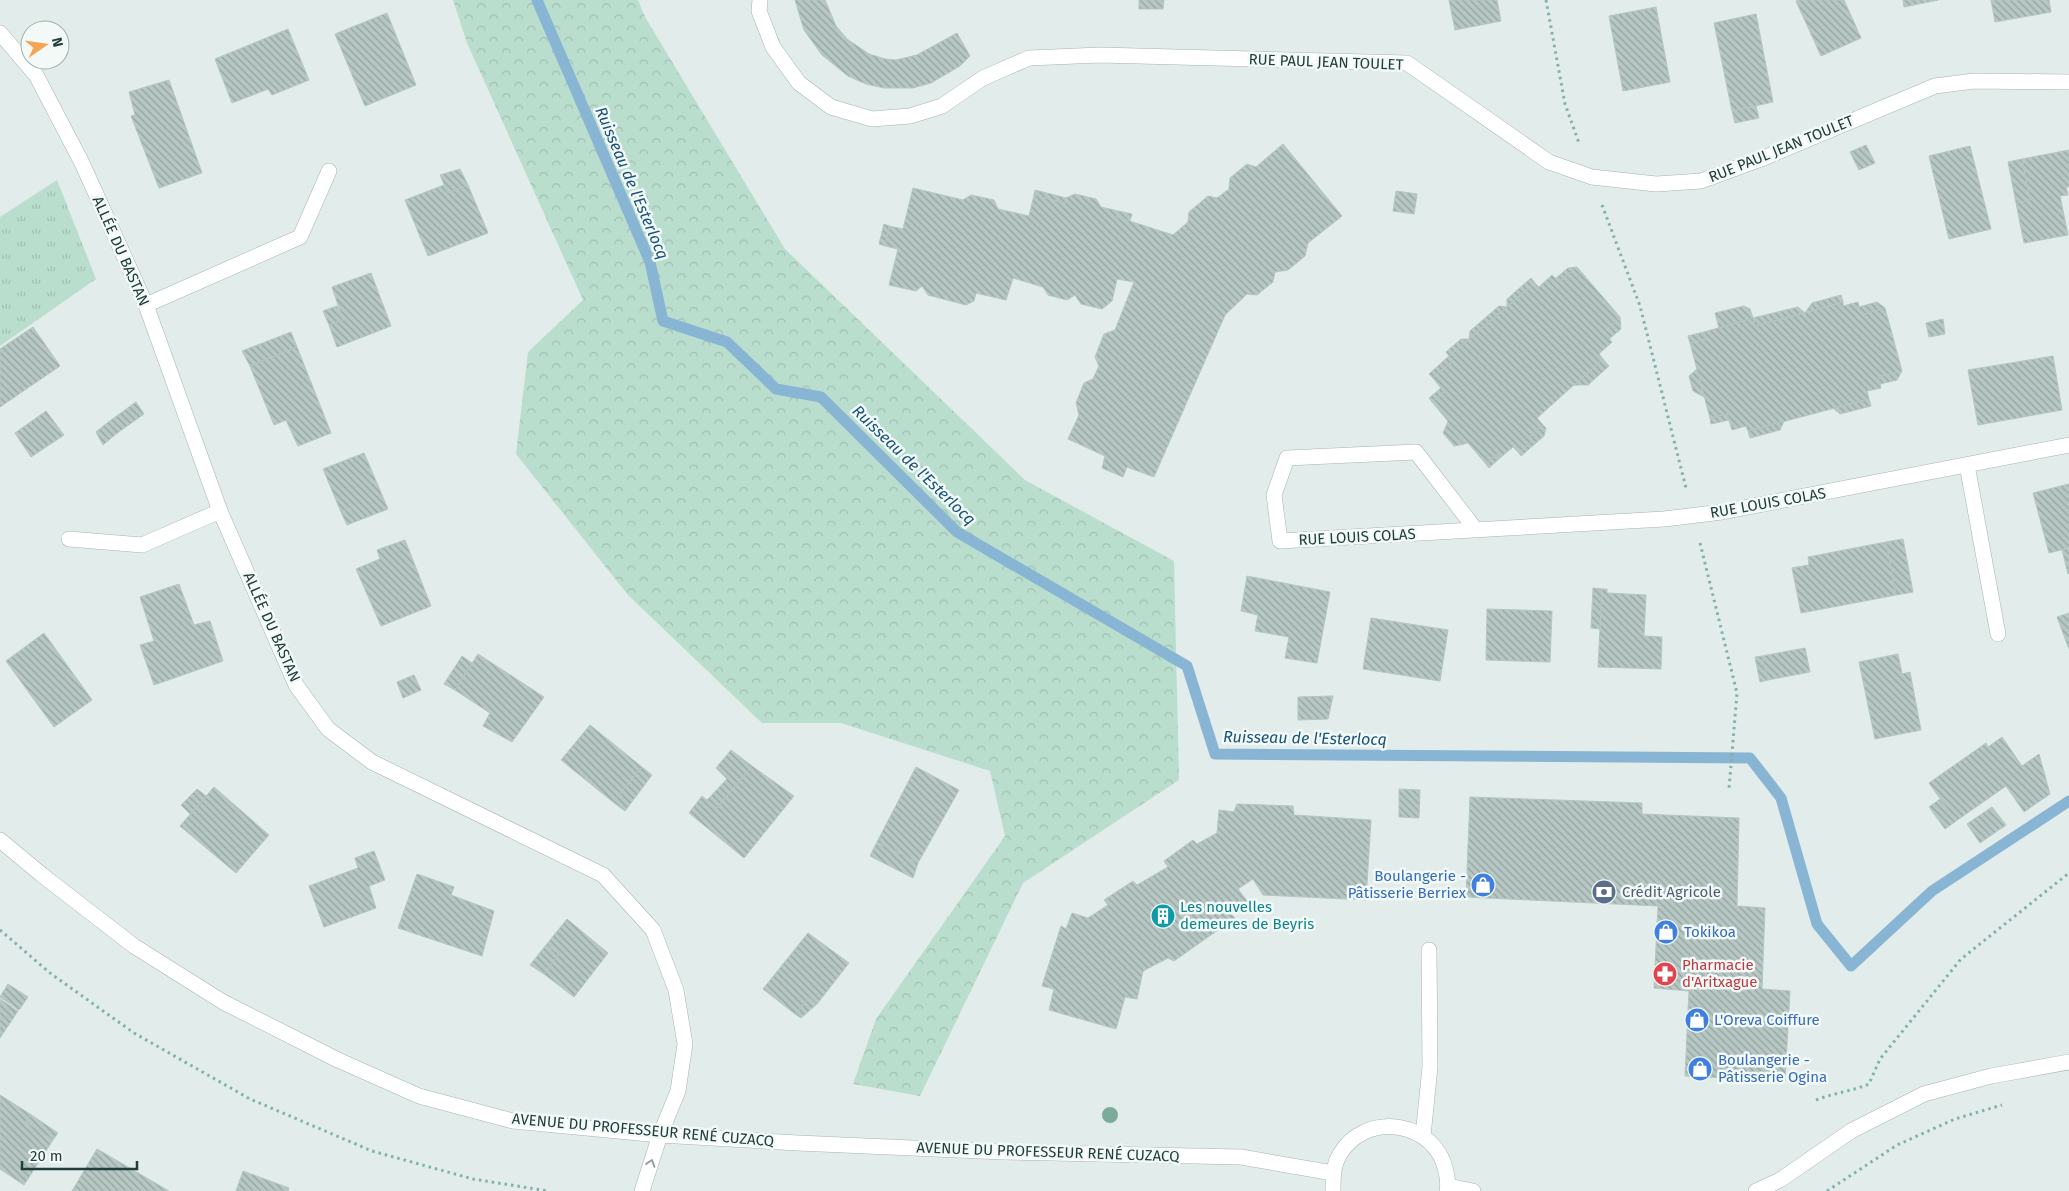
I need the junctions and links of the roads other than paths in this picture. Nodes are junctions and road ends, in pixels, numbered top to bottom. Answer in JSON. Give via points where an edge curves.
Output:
{"nodes":[{"id":1,"x":760,"y":0,"type":"edge"},
{"id":2,"x":0,"y":33,"type":"edge"},
{"id":3,"x":2069,"y":82,"type":"edge"},
{"id":4,"x":329,"y":171,"type":"dead end"},
{"id":5,"x":146,"y":305,"type":"junction"},
{"id":6,"x":2069,"y":445,"type":"edge"},
{"id":7,"x":1967,"y":465,"type":"junction"},
{"id":8,"x":220,"y":511,"type":"junction"},
{"id":9,"x":1476,"y":530,"type":"junction"},
{"id":10,"x":69,"y":539,"type":"dead end"},
{"id":11,"x":1998,"y":634,"type":"dead end"},
{"id":12,"x":0,"y":840,"type":"edge"},
{"id":13,"x":1429,"y":950,"type":"dead end"},
{"id":14,"x":2069,"y":1062,"type":"edge"},
{"id":15,"x":660,"y":1135,"type":"junction"},
{"id":16,"x":1423,"y":1136,"type":"junction"},
{"id":17,"x":1333,"y":1173,"type":"junction"},
{"id":18,"x":1447,"y":1188,"type":"edge"},
{"id":19,"x":642,"y":1191,"type":"edge"},
{"id":20,"x":1333,"y":1191,"type":"edge"},
{"id":21,"x":1473,"y":1191,"type":"edge"},
{"id":22,"x":1756,"y":1191,"type":"edge"}],
"edges":[{"from":1,"to":3,"type":"street","name":"RUE PAUL JEAN TOULET","via":[[759,11],[772,47],[799,84],[831,107],[872,119],[910,116],[942,106],[983,78],[1029,58],[1100,55],[1407,64],[1549,162],[1592,177],[1656,184],[1701,181],[1935,86],[1974,81]]},
{"from":2,"to":5,"type":"street","name":"ALLÉE DU BASTAN","via":[[36,75],[82,163]]},
{"from":4,"to":5,"type":"street","via":[[300,237]]},
{"from":5,"to":8,"type":"street","name":"ALLÉE DU BASTAN"},
{"from":6,"to":7,"type":"street","name":"RUE LOUIS COLAS"},
{"from":7,"to":9,"type":"street","name":"RUE LOUIS COLAS","via":[[1693,516]]},
{"from":7,"to":11,"type":"street"},
{"from":8,"to":10,"type":"street","via":[[142,546]]},
{"from":8,"to":15,"type":"street","name":"ALLÉE DU BASTAN","via":[[296,685],[328,729],[372,762],[603,875],[653,930],[676,990],[685,1044],[678,1091]]},
{"from":9,"to":9,"type":"street","name":"RUE LOUIS COLAS","via":[[1280,541],[1274,495],[1287,458],[1416,452]]},
{"from":12,"to":15,"type":"street","name":"AVENUE DU PROFESSEUR RENÉ CUZACQ","via":[[134,946],[223,1002],[338,1060],[419,1096],[513,1121]]},
{"from":13,"to":16,"type":"street","via":[[1430,1067]]},
{"from":14,"to":22,"type":"street","via":[[1991,1076],[1924,1094],[1851,1131],[1780,1180]]},
{"from":15,"to":17,"type":"street","name":"AVENUE DU PROFESSEUR RENÉ CUZACQ","via":[[1003,1152],[1241,1157]]},
{"from":19,"to":15,"type":"street","name":"ALLÉE DU BASTAN","one_way":true},
{"from":16,"to":17,"type":"street","via":[[1403,1127],[1368,1130],[1353,1139],[1340,1154]]},
{"from":16,"to":18,"type":"street","via":[[1440,1155],[1446,1170]]},
{"from":17,"to":20,"type":"street"},
{"from":18,"to":21,"type":"street"}]}
